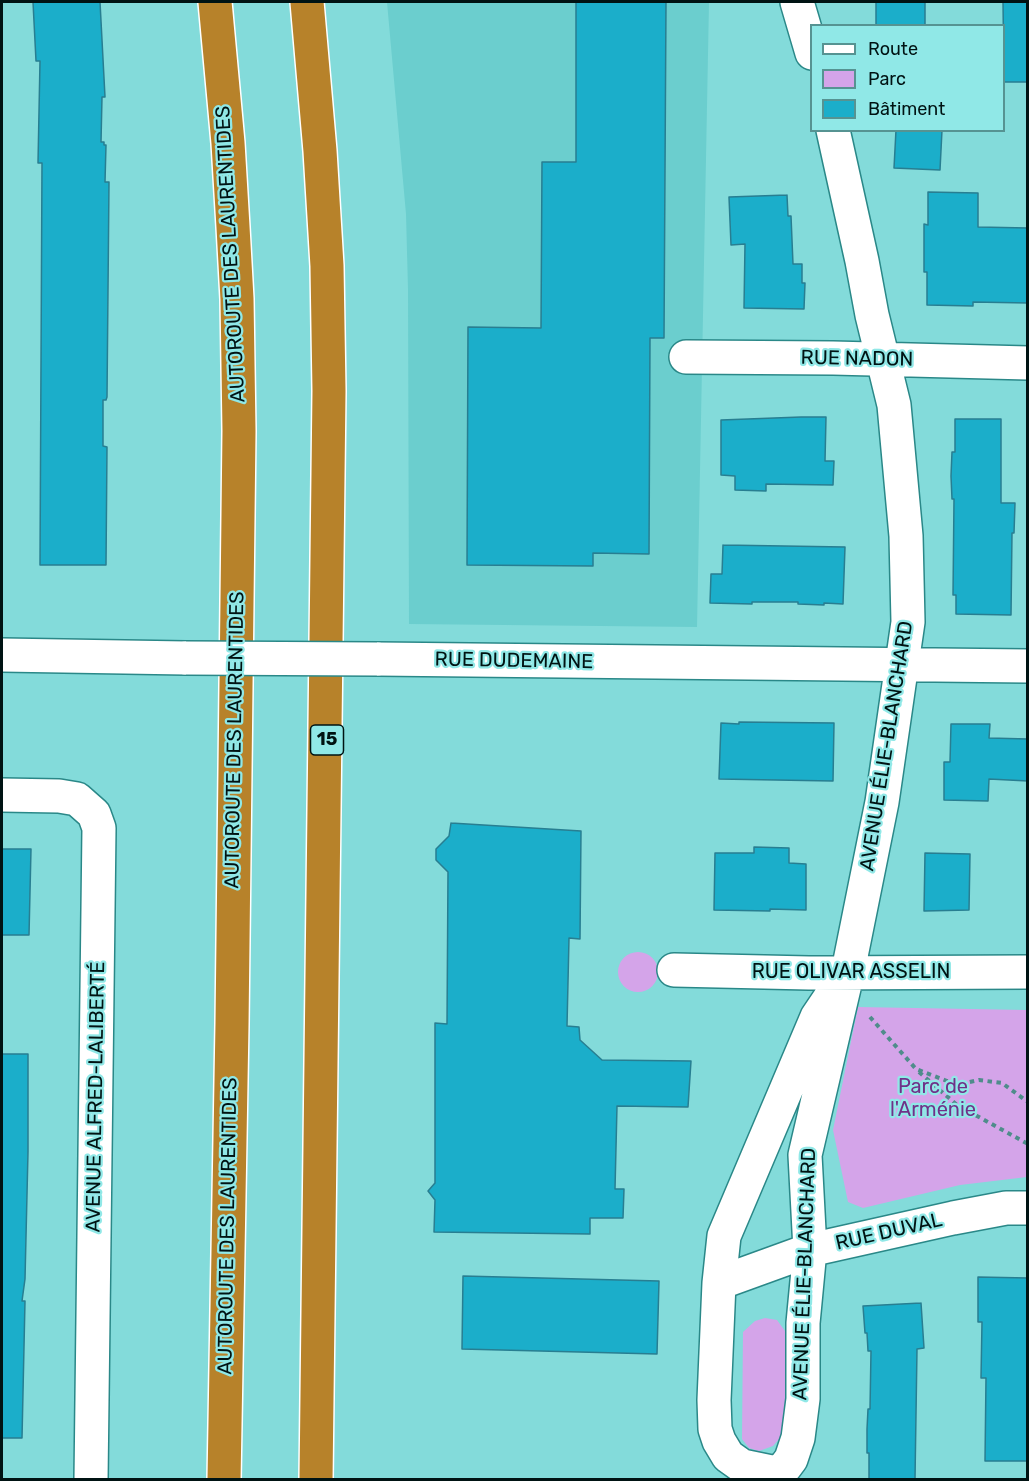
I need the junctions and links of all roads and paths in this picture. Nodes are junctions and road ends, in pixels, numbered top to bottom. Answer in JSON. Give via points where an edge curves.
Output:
{"nodes":[{"id":1,"x":215,"y":2,"type":"edge"},
{"id":2,"x":307,"y":2,"type":"edge"},
{"id":3,"x":797,"y":2,"type":"edge"},
{"id":4,"x":810,"y":46,"type":"edge"},
{"id":5,"x":833,"y":132,"type":"edge"},
{"id":6,"x":686,"y":357,"type":"dead end"},
{"id":7,"x":884,"y":360,"type":"junction"},
{"id":8,"x":1028,"y":363,"type":"edge"},
{"id":9,"x":2,"y":655,"type":"edge"},
{"id":10,"x":902,"y":665,"type":"junction"},
{"id":11,"x":1028,"y":666,"type":"edge"},
{"id":12,"x":2,"y":795,"type":"edge"},
{"id":13,"x":674,"y":970,"type":"dead end"},
{"id":14,"x":848,"y":971,"type":"junction"},
{"id":15,"x":1028,"y":972,"type":"edge"},
{"id":16,"x":866,"y":1011,"type":"dead end"},
{"id":17,"x":916,"y":1069,"type":"junction"},
{"id":18,"x":1028,"y":1102,"type":"edge"},
{"id":19,"x":1028,"y":1144,"type":"edge"},
{"id":20,"x":1028,"y":1208,"type":"edge"},
{"id":21,"x":810,"y":1250,"type":"junction"},
{"id":22,"x":719,"y":1283,"type":"junction"},
{"id":23,"x":91,"y":1479,"type":"edge"},
{"id":24,"x":224,"y":1479,"type":"edge"},
{"id":25,"x":316,"y":1479,"type":"edge"}],
"edges":[{"from":1,"to":24,"type":"highway","name":"AUTOROUTE DES LAURENTIDES","via":[[233,227],[239,431]]},
{"from":2,"to":25,"type":"highway","number":"15","via":[[327,266],[330,413]]},
{"from":3,"to":4,"type":"street"},
{"from":5,"to":7,"type":"street","name":"AVENUE ÉLIE-BLANCHARD"},
{"from":6,"to":7,"type":"street","name":"RUE NADON"},
{"from":7,"to":8,"type":"street","name":"RUE NADON"},
{"from":7,"to":10,"type":"street","name":"AVENUE ÉLIE-BLANCHARD","via":[[894,405],[906,536],[908,622]]},
{"from":9,"to":10,"type":"street","name":"RUE DUDEMAINE","bridge":true},
{"from":10,"to":11,"type":"street","name":"RUE DUDEMAINE"},
{"from":10,"to":14,"type":"street","name":"AVENUE ÉLIE-BLANCHARD","via":[[882,802]]},
{"from":12,"to":23,"type":"street","name":"AVENUE ALFRED-LALIBERTÉ","via":[[76,800],[94,814],[99,828]]},
{"from":13,"to":14,"type":"street","name":"RUE OLIVAR ASSELIN"},
{"from":14,"to":15,"type":"street","name":"RUE OLIVAR ASSELIN"},
{"from":14,"to":21,"type":"street","name":"AVENUE ÉLIE-BLANCHARD","via":[[805,1155]]},
{"from":14,"to":22,"type":"street","name":"AVENUE ÉLIE-BLANCHARD","via":[[817,1017],[724,1236]]},
{"from":16,"to":17,"type":"path"},
{"from":17,"to":18,"type":"path","via":[[961,1084],[979,1080],[1002,1083]]},
{"from":17,"to":19,"type":"path","via":[[957,1106]]},
{"from":20,"to":21,"type":"street","name":"RUE DUVAL","via":[[952,1218]]},
{"from":21,"to":22,"type":"street","name":"RUE DUVAL"},
{"from":21,"to":22,"type":"street","name":"AVENUE ÉLIE-BLANCHARD","via":[[798,1438],[791,1459],[776,1473],[742,1466],[728,1456],[715,1429]]}]}
